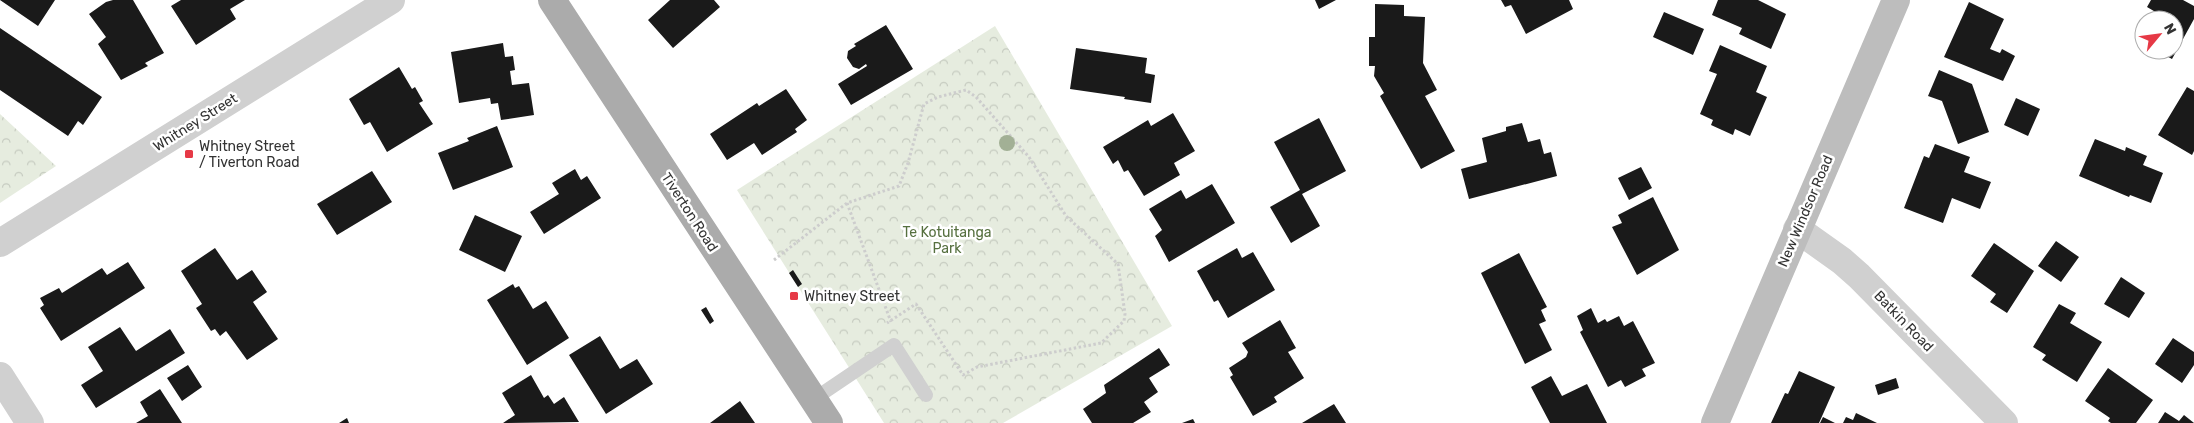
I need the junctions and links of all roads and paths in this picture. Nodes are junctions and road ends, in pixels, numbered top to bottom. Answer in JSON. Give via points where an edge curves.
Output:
{"nodes":[{"id":1,"x":391,"y":0,"type":"edge"},
{"id":2,"x":552,"y":0,"type":"edge"},
{"id":3,"x":1896,"y":0,"type":"edge"},
{"id":4,"x":846,"y":203,"type":"junction"},
{"id":5,"x":1797,"y":229,"type":"junction"},
{"id":6,"x":0,"y":243,"type":"edge"},
{"id":7,"x":774,"y":260,"type":"dead end"},
{"id":8,"x":890,"y":320,"type":"junction"},
{"id":9,"x":883,"y":325,"type":"dead end"},
{"id":10,"x":894,"y":345,"type":"junction"},
{"id":11,"x":0,"y":376,"type":"edge"},
{"id":12,"x":926,"y":395,"type":"dead end"},
{"id":13,"x":814,"y":399,"type":"junction"},
{"id":14,"x":30,"y":423,"type":"edge"},
{"id":15,"x":829,"y":423,"type":"edge"},
{"id":16,"x":1714,"y":423,"type":"edge"},
{"id":17,"x":2004,"y":423,"type":"edge"}],
"edges":[{"from":1,"to":6,"type":"street","name":"Whitney Street"},
{"from":2,"to":13,"type":"main road","name":"Tiverton Road"},
{"from":3,"to":5,"type":"main road","name":"New Windsor Road"},
{"from":4,"to":7,"type":"path"},
{"from":4,"to":8,"type":"path"},
{"from":4,"to":8,"type":"path","via":[[899,186],[924,104],[966,90],[1029,157],[1066,216],[1118,264],[1125,314],[1124,321],[1100,343],[977,367],[962,375],[916,304]]},
{"from":5,"to":16,"type":"main road","name":"New Windsor Road"},
{"from":5,"to":17,"type":"street","name":"Batkin Road","via":[[1842,260]]},
{"from":8,"to":9,"type":"path"},
{"from":8,"to":10,"type":"path"},
{"from":10,"to":12,"type":"lane"},
{"from":10,"to":13,"type":"lane"},
{"from":11,"to":14,"type":"street"},
{"from":13,"to":15,"type":"main road","name":"Tiverton Road"}]}
